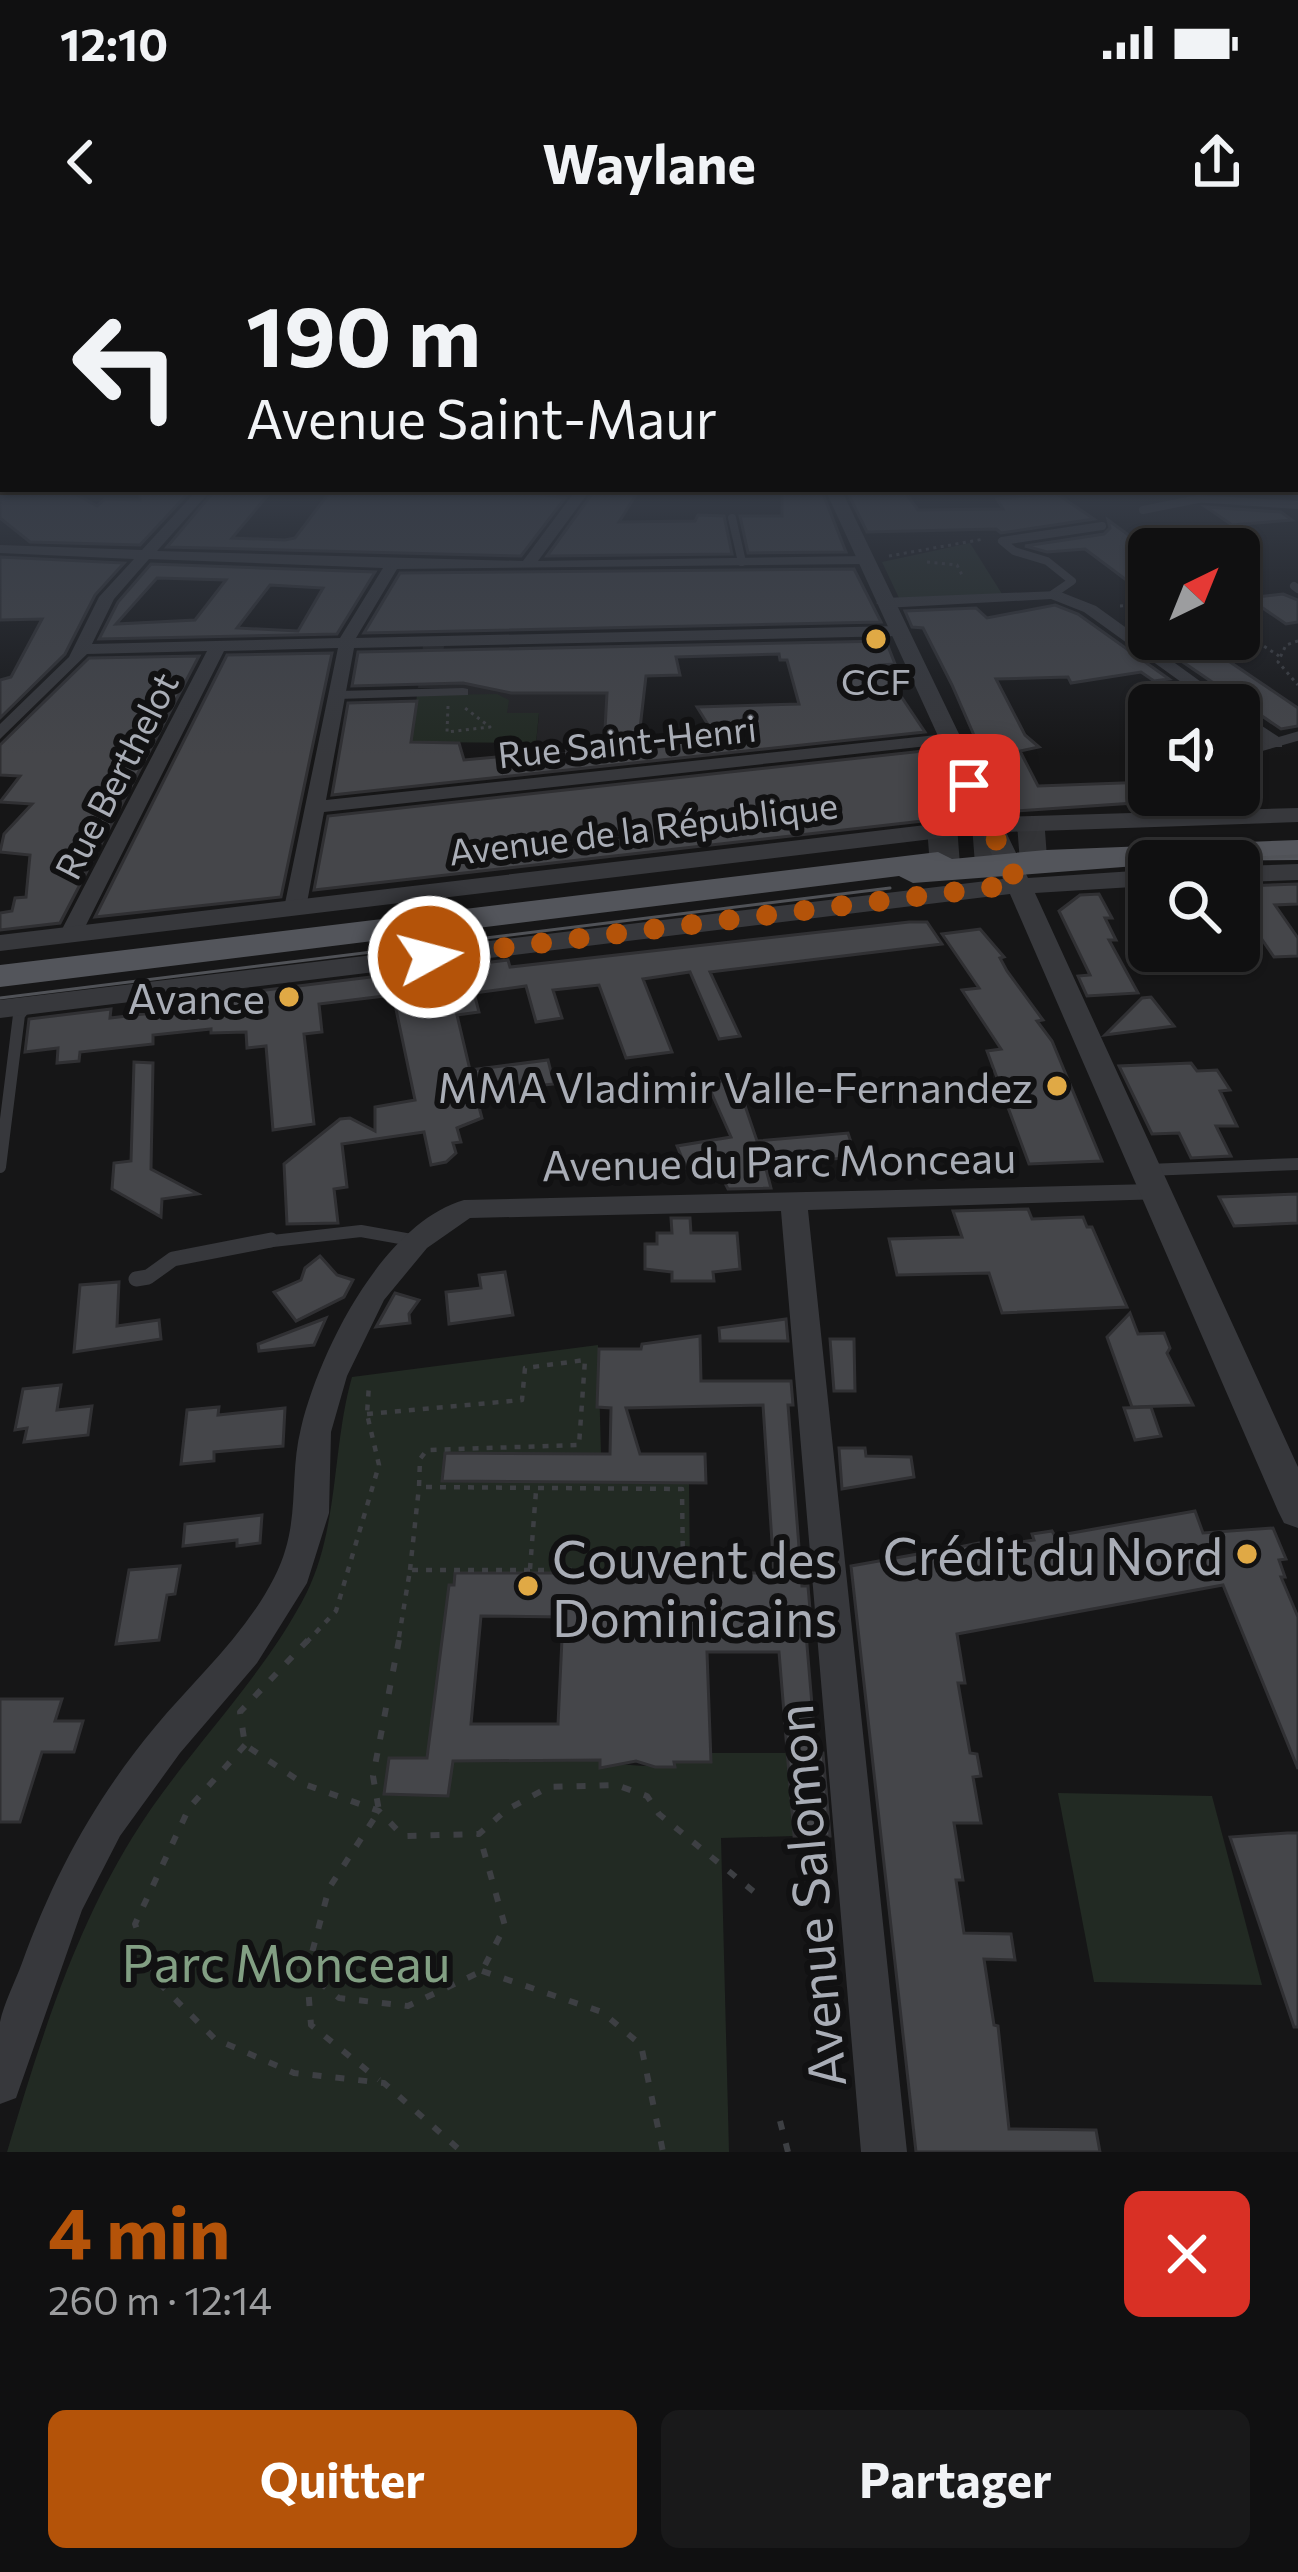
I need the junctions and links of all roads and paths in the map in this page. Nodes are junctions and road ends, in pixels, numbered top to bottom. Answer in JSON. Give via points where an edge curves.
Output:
{"nodes":[{"id":1,"x":126,"y":578,"type":"edge"},
{"id":2,"x":384,"y":578,"type":"edge"},
{"id":3,"x":873,"y":578,"type":"edge"},
{"id":4,"x":1069,"y":578,"type":"edge"},
{"id":5,"x":1053,"y":594,"type":"junction"},
{"id":6,"x":884,"y":603,"type":"junction"},
{"id":7,"x":898,"y":631,"type":"junction"},
{"id":8,"x":1298,"y":641,"type":"edge"},
{"id":9,"x":347,"y":644,"type":"junction"},
{"id":10,"x":1260,"y":644,"type":"edge"},
{"id":11,"x":218,"y":646,"type":"junction"},
{"id":12,"x":82,"y":650,"type":"junction"},
{"id":13,"x":1279,"y":656,"type":"junction"},
{"id":14,"x":1195,"y":684,"type":"edge"},
{"id":15,"x":1298,"y":685,"type":"edge"},
{"id":16,"x":456,"y":693,"type":"junction"},
{"id":17,"x":337,"y":695,"type":"junction"},
{"id":18,"x":1260,"y":731,"type":"edge"},
{"id":19,"x":0,"y":734,"type":"edge"},
{"id":20,"x":1298,"y":736,"type":"edge"},
{"id":21,"x":946,"y":740,"type":"junction"},
{"id":22,"x":1276,"y":742,"type":"junction"},
{"id":23,"x":1260,"y":747,"type":"edge"},
{"id":24,"x":315,"y":807,"type":"junction"},
{"id":25,"x":1260,"y":809,"type":"edge"},
{"id":26,"x":1298,"y":814,"type":"edge"},
{"id":27,"x":1185,"y":816,"type":"edge"},
{"id":28,"x":1298,"y":838,"type":"edge"},
{"id":29,"x":1049,"y":849,"type":"tunnel mouth"},
{"id":30,"x":1002,"y":853,"type":"junction"},
{"id":31,"x":1298,"y":872,"type":"edge"},
{"id":32,"x":1260,"y":873,"type":"edge"},
{"id":33,"x":1128,"y":874,"type":"edge"},
{"id":34,"x":533,"y":901,"type":"junction"},
{"id":35,"x":295,"y":908,"type":"junction"},
{"id":36,"x":427,"y":919,"type":"junction"},
{"id":37,"x":70,"y":934,"type":"junction"},
{"id":38,"x":0,"y":943,"type":"edge"},
{"id":39,"x":234,"y":948,"type":"junction"},
{"id":40,"x":0,"y":962,"type":"edge"},
{"id":41,"x":0,"y":976,"type":"edge"},
{"id":42,"x":9,"y":1000,"type":"edge"},
{"id":43,"x":1298,"y":1164,"type":"edge"},
{"id":44,"x":0,"y":1167,"type":"edge"},
{"id":45,"x":1148,"y":1182,"type":"junction"},
{"id":46,"x":794,"y":1201,"type":"junction"},
{"id":47,"x":417,"y":1241,"type":"junction"},
{"id":48,"x":136,"y":1279,"type":"dead end"},
{"id":49,"x":369,"y":1385,"type":"dead end"},
{"id":50,"x":367,"y":1414,"type":"junction"},
{"id":51,"x":419,"y":1487,"type":"junction"},
{"id":52,"x":536,"y":1491,"type":"junction"},
{"id":53,"x":1298,"y":1510,"type":"edge"},
{"id":54,"x":530,"y":1569,"type":"junction"},
{"id":55,"x":410,"y":1570,"type":"junction"},
{"id":56,"x":245,"y":1745,"type":"junction"},
{"id":57,"x":379,"y":1811,"type":"junction"},
{"id":58,"x":479,"y":1834,"type":"junction"},
{"id":59,"x":764,"y":1900,"type":"dead end"},
{"id":60,"x":482,"y":1971,"type":"junction"},
{"id":61,"x":307,"y":1972,"type":"junction"},
{"id":62,"x":0,"y":2082,"type":"edge"},
{"id":63,"x":384,"y":2084,"type":"junction"},
{"id":64,"x":780,"y":2121,"type":"dead end"},
{"id":65,"x":462,"y":2152,"type":"edge"},
{"id":66,"x":663,"y":2152,"type":"edge"},
{"id":67,"x":788,"y":2152,"type":"edge"},
{"id":68,"x":884,"y":2152,"type":"edge"}],
"edges":[{"from":1,"to":12,"type":"street","via":[[102,605]]},
{"from":2,"to":9,"type":"street"},
{"from":3,"to":6,"type":"street"},
{"from":4,"to":5,"type":"lane"},
{"from":5,"to":6,"type":"street"},
{"from":5,"to":14,"type":"street","via":[[1090,609]]},
{"from":6,"to":7,"type":"street"},
{"from":7,"to":9,"type":"street"},
{"from":7,"to":21,"type":"street"},
{"from":8,"to":13,"type":"path"},
{"from":9,"to":11,"type":"street"},
{"from":9,"to":17,"type":"street"},
{"from":10,"to":13,"type":"path"},
{"from":11,"to":12,"type":"street"},
{"from":11,"to":37,"type":"street","name":"Rue Berthelot"},
{"from":12,"to":19,"type":"street"},
{"from":13,"to":15,"type":"path"},
{"from":16,"to":16,"type":"path","via":[[476,716],[490,727],[447,732]]},
{"from":16,"to":17,"type":"street"},
{"from":17,"to":24,"type":"street"},
{"from":18,"to":22,"type":"street"},
{"from":20,"to":22,"type":"lane"},
{"from":21,"to":24,"type":"street","name":"Rue Saint-Henri"},
{"from":21,"to":30,"type":"street"},
{"from":22,"to":23,"type":"lane"},
{"from":24,"to":35,"type":"street"},
{"from":25,"to":26,"type":"street","name":"Avenue de la République"},
{"from":27,"to":30,"type":"street","name":"Avenue de la République"},
{"from":28,"to":29,"type":"main road"},
{"from":28,"to":30,"type":"main road"},
{"from":30,"to":33,"type":"street","name":"Avenue de la République"},
{"from":30,"to":34,"type":"main road","via":[[649,880]]},
{"from":30,"to":35,"type":"street","name":"Avenue de la République"},
{"from":30,"to":36,"type":"main road","via":[[596,911]]},
{"from":30,"to":42,"type":"street","name":"Avenue de la République"},
{"from":30,"to":45,"type":"street"},
{"from":31,"to":32,"type":"street"},
{"from":34,"to":36,"type":"main road","name":"Avenue de la République"},
{"from":34,"to":36,"type":"main road","name":"Avenue de la République","via":[[934,858]]},
{"from":35,"to":37,"type":"street","name":"Avenue de la République"},
{"from":36,"to":39,"type":"main road","name":"Avenue de la République"},
{"from":36,"to":40,"type":"main road","via":[[314,920]]},
{"from":37,"to":38,"type":"street","name":"Avenue de la République"},
{"from":39,"to":41,"type":"main road","name":"Avenue de la République"},
{"from":39,"to":42,"type":"main road"},
{"from":42,"to":44,"type":"lane","via":[[19,1015]]},
{"from":43,"to":45,"type":"lane"},
{"from":45,"to":46,"type":"street","name":"Avenue du Parc Monceau"},
{"from":45,"to":53,"type":"street"},
{"from":46,"to":47,"type":"street","name":"Avenue du Parc Monceau","via":[[464,1209]]},
{"from":46,"to":68,"type":"street","name":"Avenue Salomon"},
{"from":47,"to":48,"type":"lane","via":[[356,1229],[173,1258]]},
{"from":47,"to":62,"type":"street","name":"Avenue du Parc Monceau","via":[[372,1295],[332,1376],[315,1432],[312,1513],[290,1583],[106,1823],[65,1901]]},
{"from":49,"to":50,"type":"path"},
{"from":50,"to":51,"type":"path","via":[[522,1400],[525,1368],[585,1360],[579,1445],[427,1450]]},
{"from":50,"to":56,"type":"path","via":[[379,1465],[336,1611],[241,1712]]},
{"from":51,"to":52,"type":"path"},
{"from":51,"to":55,"type":"path"},
{"from":52,"to":54,"type":"path"},
{"from":52,"to":54,"type":"path","via":[[682,1489],[683,1570]]},
{"from":54,"to":55,"type":"path"},
{"from":55,"to":57,"type":"path","via":[[373,1776]]},
{"from":56,"to":57,"type":"path","via":[[304,1784]]},
{"from":56,"to":63,"type":"path","via":[[189,1808],[135,1924],[157,1981],[215,2039],[294,2073]]},
{"from":57,"to":58,"type":"path","via":[[404,1836]]},
{"from":57,"to":61,"type":"path","via":[[329,1888]]},
{"from":58,"to":59,"type":"path","via":[[549,1786],[616,1784],[647,1796]]},
{"from":58,"to":60,"type":"path","via":[[506,1926]]},
{"from":60,"to":61,"type":"path","via":[[408,2006],[338,1998]]},
{"from":60,"to":66,"type":"path","via":[[602,2012],[641,2045]]},
{"from":61,"to":63,"type":"path","via":[[311,2025]]},
{"from":63,"to":65,"type":"path"},
{"from":64,"to":67,"type":"path"}]}
